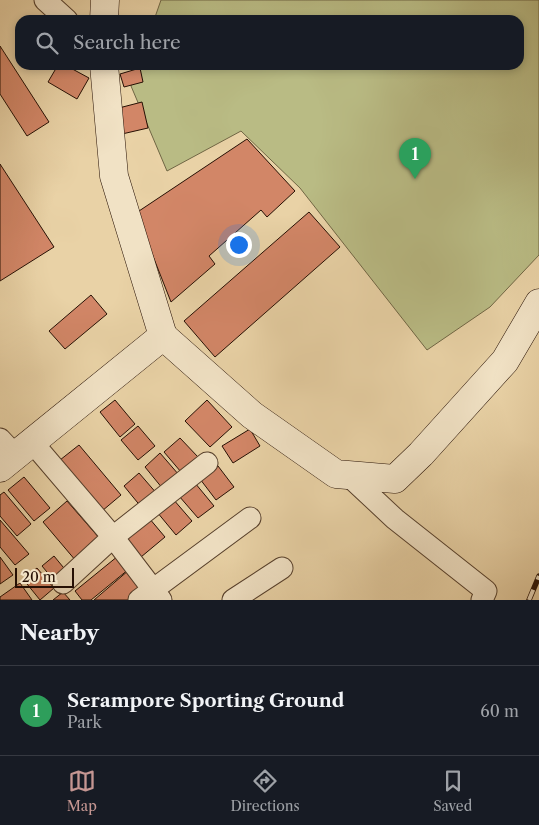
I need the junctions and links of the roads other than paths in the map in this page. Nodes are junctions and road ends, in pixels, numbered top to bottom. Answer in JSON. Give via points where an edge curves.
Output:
{"nodes":[{"id":1,"x":45,"y":0,"type":"edge"},
{"id":2,"x":105,"y":0,"type":"edge"},
{"id":3,"x":62,"y":15,"type":"edge"},
{"id":4,"x":104,"y":15,"type":"edge"},
{"id":5,"x":104,"y":70,"type":"edge"},
{"id":6,"x":539,"y":303,"type":"edge"},
{"id":7,"x":163,"y":336,"type":"junction"},
{"id":8,"x":12,"y":451,"type":"edge"},
{"id":9,"x":207,"y":463,"type":"dead end"},
{"id":10,"x":348,"y":475,"type":"junction"},
{"id":11,"x":250,"y":518,"type":"dead end"},
{"id":12,"x":113,"y":537,"type":"junction"},
{"id":13,"x":282,"y":568,"type":"dead end"},
{"id":14,"x":63,"y":584,"type":"dead end"},
{"id":15,"x":151,"y":597,"type":"edge"},
{"id":16,"x":233,"y":600,"type":"edge"},
{"id":17,"x":482,"y":600,"type":"edge"}],
"edges":[{"from":1,"to":3,"type":"street"},
{"from":2,"to":4,"type":"street"},
{"from":5,"to":7,"type":"street","via":[[114,176]]},
{"from":6,"to":10,"type":"street","via":[[506,361],[396,479]]},
{"from":7,"to":8,"type":"street"},
{"from":7,"to":10,"type":"street","via":[[252,415],[336,474]]},
{"from":8,"to":12,"type":"street"},
{"from":9,"to":12,"type":"street"},
{"from":10,"to":17,"type":"street","via":[[395,519],[486,591]]},
{"from":11,"to":15,"type":"street"},
{"from":12,"to":14,"type":"street"},
{"from":12,"to":15,"type":"street"},
{"from":13,"to":16,"type":"street"}]}
